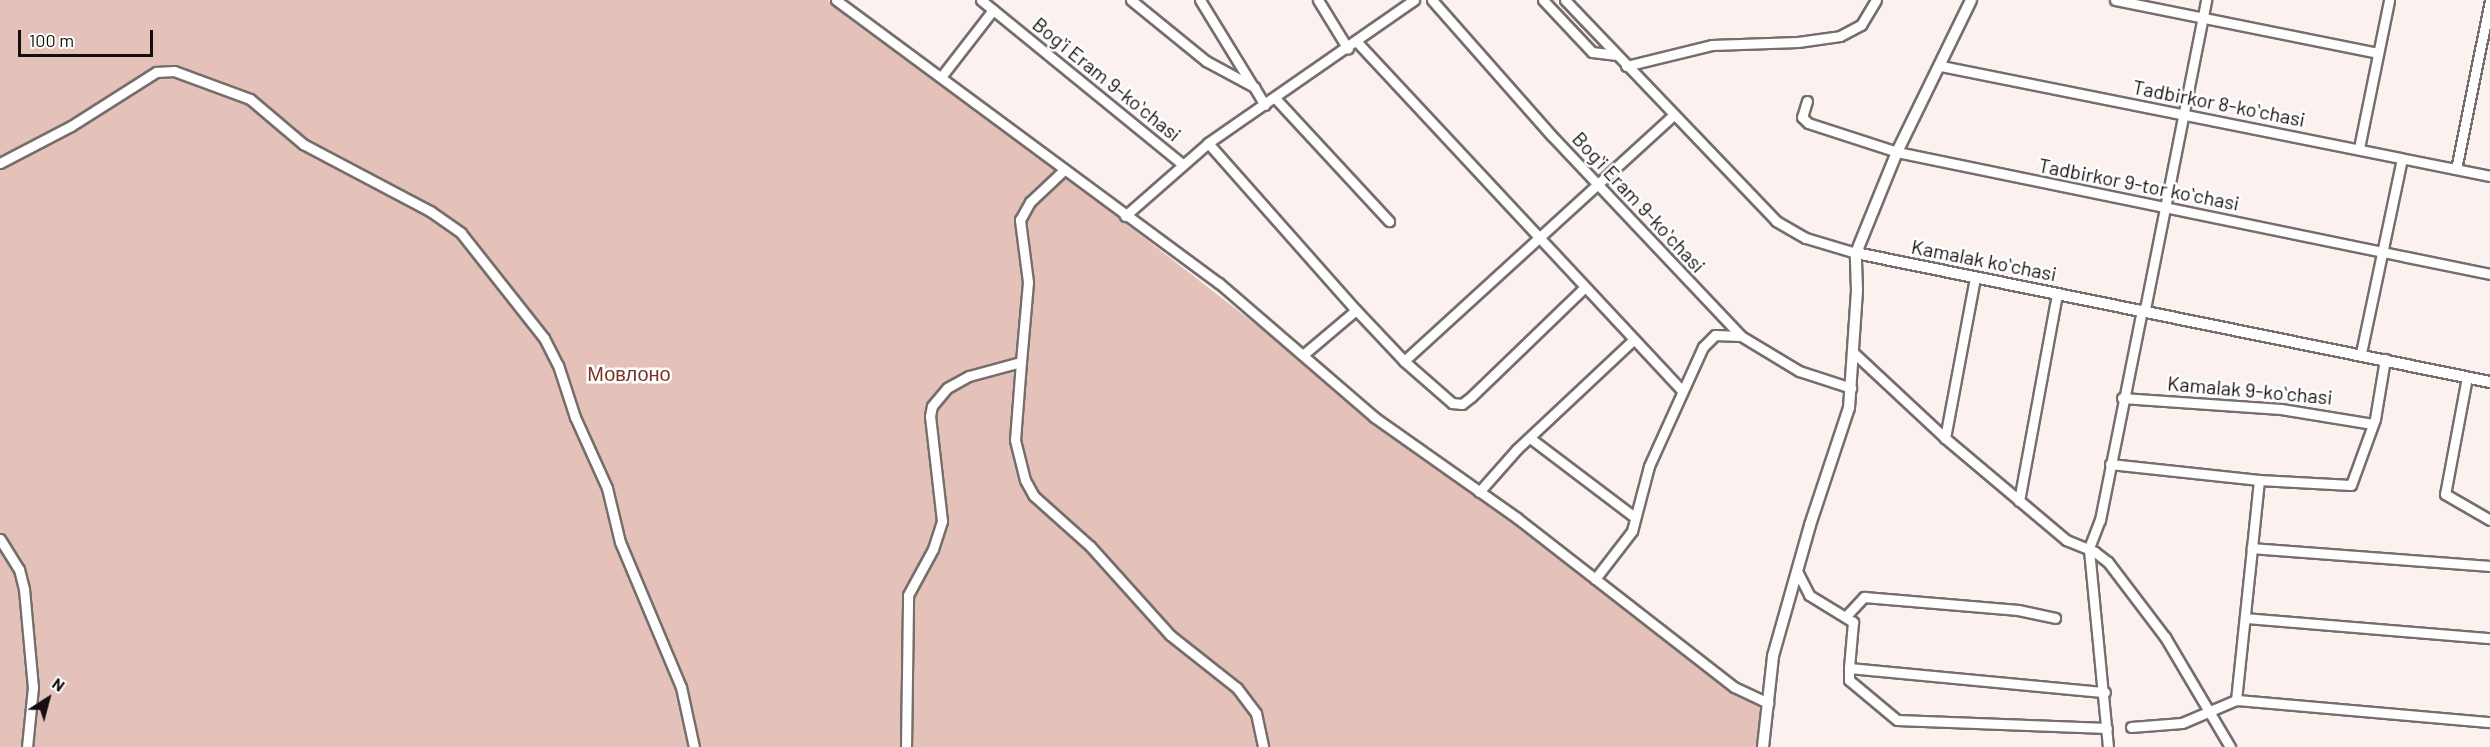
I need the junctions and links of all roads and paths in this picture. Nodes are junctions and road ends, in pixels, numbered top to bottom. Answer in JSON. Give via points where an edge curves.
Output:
{"nodes":[{"id":1,"x":836,"y":0,"type":"edge"},
{"id":2,"x":981,"y":0,"type":"edge"},
{"id":3,"x":1131,"y":0,"type":"edge"},
{"id":4,"x":1200,"y":0,"type":"edge"},
{"id":5,"x":1318,"y":0,"type":"edge"},
{"id":6,"x":1414,"y":0,"type":"edge"},
{"id":7,"x":1432,"y":0,"type":"edge"},
{"id":8,"x":1543,"y":0,"type":"edge"},
{"id":9,"x":1565,"y":0,"type":"edge"},
{"id":10,"x":1876,"y":0,"type":"edge"},
{"id":11,"x":1971,"y":0,"type":"edge"},
{"id":12,"x":2115,"y":0,"type":"edge"},
{"id":13,"x":2206,"y":0,"type":"edge"},
{"id":14,"x":2390,"y":0,"type":"edge"},
{"id":15,"x":2490,"y":0,"type":"edge"},
{"id":16,"x":993,"y":10,"type":"junction"},
{"id":17,"x":2202,"y":18,"type":"junction"},
{"id":18,"x":1357,"y":42,"type":"junction"},
{"id":19,"x":1348,"y":49,"type":"junction"},
{"id":20,"x":2378,"y":53,"type":"junction"},
{"id":21,"x":1615,"y":55,"type":"junction"},
{"id":22,"x":1626,"y":66,"type":"junction"},
{"id":23,"x":1941,"y":66,"type":"junction"},
{"id":24,"x":941,"y":77,"type":"junction"},
{"id":25,"x":1254,"y":87,"type":"junction"},
{"id":26,"x":1275,"y":98,"type":"junction"},
{"id":27,"x":1807,"y":101,"type":"dead end"},
{"id":28,"x":1265,"y":105,"type":"junction"},
{"id":29,"x":2184,"y":114,"type":"junction"},
{"id":30,"x":1674,"y":115,"type":"junction"},
{"id":31,"x":1208,"y":143,"type":"junction"},
{"id":32,"x":2359,"y":148,"type":"junction"},
{"id":33,"x":1898,"y":152,"type":"junction"},
{"id":34,"x":2402,"y":159,"type":"junction"},
{"id":35,"x":0,"y":163,"type":"edge"},
{"id":36,"x":1181,"y":163,"type":"junction"},
{"id":37,"x":2456,"y":169,"type":"junction"},
{"id":38,"x":1064,"y":170,"type":"junction"},
{"id":39,"x":2490,"y":176,"type":"edge"},
{"id":40,"x":1595,"y":182,"type":"junction"},
{"id":41,"x":2166,"y":207,"type":"junction"},
{"id":42,"x":1125,"y":216,"type":"junction"},
{"id":43,"x":1389,"y":220,"type":"dead end"},
{"id":44,"x":1537,"y":238,"type":"junction"},
{"id":45,"x":2381,"y":252,"type":"junction"},
{"id":46,"x":1856,"y":253,"type":"junction"},
{"id":47,"x":2490,"y":274,"type":"edge"},
{"id":48,"x":1975,"y":278,"type":"junction"},
{"id":49,"x":1584,"y":288,"type":"junction"},
{"id":50,"x":2056,"y":293,"type":"junction"},
{"id":51,"x":2144,"y":309,"type":"junction"},
{"id":52,"x":1356,"y":310,"type":"junction"},
{"id":53,"x":1742,"y":336,"type":"junction"},
{"id":54,"x":1633,"y":340,"type":"junction"},
{"id":55,"x":1854,"y":353,"type":"junction"},
{"id":56,"x":2361,"y":353,"type":"junction"},
{"id":57,"x":1304,"y":354,"type":"junction"},
{"id":58,"x":2385,"y":359,"type":"junction"},
{"id":59,"x":1404,"y":361,"type":"junction"},
{"id":60,"x":1021,"y":362,"type":"junction"},
{"id":61,"x":2467,"y":377,"type":"junction"},
{"id":62,"x":2490,"y":382,"type":"edge"},
{"id":63,"x":1851,"y":388,"type":"junction"},
{"id":64,"x":1681,"y":390,"type":"junction"},
{"id":65,"x":2122,"y":398,"type":"junction"},
{"id":66,"x":2373,"y":424,"type":"junction"},
{"id":67,"x":1530,"y":438,"type":"junction"},
{"id":68,"x":1946,"y":438,"type":"junction"},
{"id":69,"x":2110,"y":464,"type":"junction"},
{"id":70,"x":2259,"y":480,"type":"junction"},
{"id":71,"x":1479,"y":492,"type":"junction"},
{"id":72,"x":2019,"y":501,"type":"junction"},
{"id":73,"x":1634,"y":516,"type":"junction"},
{"id":74,"x":2490,"y":520,"type":"edge"},
{"id":75,"x":0,"y":538,"type":"edge"},
{"id":76,"x":2089,"y":548,"type":"junction"},
{"id":77,"x":2252,"y":548,"type":"junction"},
{"id":78,"x":2490,"y":566,"type":"edge"},
{"id":79,"x":1796,"y":569,"type":"junction"},
{"id":80,"x":1595,"y":579,"type":"junction"},
{"id":81,"x":1847,"y":615,"type":"junction"},
{"id":82,"x":2055,"y":618,"type":"dead end"},
{"id":83,"x":2245,"y":618,"type":"junction"},
{"id":84,"x":2490,"y":639,"type":"edge"},
{"id":85,"x":1849,"y":668,"type":"junction"},
{"id":86,"x":2105,"y":692,"type":"junction"},
{"id":87,"x":2236,"y":700,"type":"junction"},
{"id":88,"x":1769,"y":703,"type":"junction"},
{"id":89,"x":2207,"y":711,"type":"junction"},
{"id":90,"x":2490,"y":722,"type":"edge"},
{"id":91,"x":2131,"y":727,"type":"dead end"},
{"id":92,"x":2107,"y":728,"type":"junction"},
{"id":93,"x":27,"y":747,"type":"edge"},
{"id":94,"x":694,"y":747,"type":"edge"},
{"id":95,"x":906,"y":747,"type":"edge"},
{"id":96,"x":1263,"y":747,"type":"edge"},
{"id":97,"x":1763,"y":747,"type":"edge"},
{"id":98,"x":2108,"y":747,"type":"edge"},
{"id":99,"x":2230,"y":747,"type":"edge"}],
"edges":[{"from":1,"to":24,"type":"street"},
{"from":2,"to":16,"type":"street","name":"Bogʻi Eram 9-koʻchasi"},
{"from":3,"to":25,"type":"street","via":[[1206,61]]},
{"from":4,"to":25,"type":"street"},
{"from":5,"to":19,"type":"street"},
{"from":6,"to":18,"type":"street","name":"Bogʻi Eram 9-koʻchasi"},
{"from":7,"to":40,"type":"street","name":"Bogʻi Eram 9-koʻchasi"},
{"from":8,"to":21,"type":"street","via":[[1592,52]]},
{"from":9,"to":21,"type":"street","name":"Kamalak koʻchasi"},
{"from":10,"to":22,"type":"street","via":[[1861,25],[1840,36],[1798,42],[1712,45]]},
{"from":11,"to":23,"type":"street"},
{"from":12,"to":17,"type":"street"},
{"from":13,"to":17,"type":"street"},
{"from":14,"to":20,"type":"street"},
{"from":15,"to":37,"type":"street"},
{"from":16,"to":24,"type":"street"},
{"from":16,"to":36,"type":"street","name":"Bogʻi Eram 9-koʻchasi"},
{"from":17,"to":20,"type":"street"},
{"from":17,"to":29,"type":"street"},
{"from":18,"to":19,"type":"street","name":"Bogʻi Eram 9-koʻchasi"},
{"from":18,"to":44,"type":"street"},
{"from":19,"to":26,"type":"street","name":"Bogʻi Eram 9-koʻchasi"},
{"from":20,"to":32,"type":"street"},
{"from":21,"to":22,"type":"street","name":"Kamalak koʻchasi"},
{"from":22,"to":30,"type":"street","name":"Kamalak koʻchasi"},
{"from":23,"to":29,"type":"street","name":"Tadbirkor 8-koʻchasi"},
{"from":23,"to":33,"type":"street"},
{"from":24,"to":38,"type":"street"},
{"from":25,"to":28,"type":"street"},
{"from":26,"to":28,"type":"street","name":"Bogʻi Eram 9-koʻchasi"},
{"from":26,"to":43,"type":"street"},
{"from":27,"to":33,"type":"street","name":"Tadbirkor 9-tor koʻchasi","via":[[1802,117],[1808,123]]},
{"from":28,"to":31,"type":"street","name":"Bogʻi Eram 9-koʻchasi"},
{"from":29,"to":32,"type":"street","name":"Tadbirkor 8-koʻchasi"},
{"from":29,"to":41,"type":"street"},
{"from":30,"to":40,"type":"street"},
{"from":30,"to":46,"type":"street","name":"Kamalak koʻchasi","via":[[1776,221],[1806,238]]},
{"from":31,"to":36,"type":"street","name":"Bogʻi Eram 9-koʻchasi"},
{"from":31,"to":52,"type":"street"},
{"from":32,"to":34,"type":"street","name":"Tadbirkor 8-koʻchasi"},
{"from":33,"to":41,"type":"street","name":"Tadbirkor 9-tor koʻchasi"},
{"from":33,"to":46,"type":"street"},
{"from":34,"to":37,"type":"street","name":"Tadbirkor 8-koʻchasi"},
{"from":34,"to":45,"type":"street"},
{"from":35,"to":94,"type":"street","via":[[71,126],[156,72],[174,71],[250,99],[303,144],[430,211],[461,233],[544,338],[558,365],[575,417],[607,488],[620,542],[681,687]]},
{"from":36,"to":42,"type":"street","name":"Bogʻi Eram 9-koʻchasi"},
{"from":37,"to":39,"type":"street","name":"Tadbirkor 8-koʻchasi"},
{"from":38,"to":42,"type":"street"},
{"from":38,"to":60,"type":"street","via":[[1030,202],[1020,220],[1028,282]]},
{"from":40,"to":44,"type":"street"},
{"from":40,"to":53,"type":"street","name":"Bogʻi Eram 9-koʻchasi"},
{"from":41,"to":45,"type":"street","name":"Tadbirkor 9-tor koʻchasi"},
{"from":41,"to":51,"type":"street"},
{"from":42,"to":57,"type":"street","via":[[1219,283]]},
{"from":44,"to":49,"type":"street"},
{"from":44,"to":59,"type":"street"},
{"from":45,"to":47,"type":"street","name":"Tadbirkor 9-tor koʻchasi"},
{"from":45,"to":56,"type":"street"},
{"from":46,"to":48,"type":"street","name":"Kamalak koʻchasi"},
{"from":46,"to":55,"type":"street"},
{"from":48,"to":50,"type":"street","name":"Kamalak koʻchasi"},
{"from":48,"to":68,"type":"street"},
{"from":49,"to":54,"type":"street"},
{"from":49,"to":59,"type":"street","via":[[1462,404],[1446,400]]},
{"from":50,"to":51,"type":"street","name":"Kamalak koʻchasi"},
{"from":50,"to":72,"type":"street"},
{"from":51,"to":56,"type":"street","name":"Kamalak koʻchasi"},
{"from":51,"to":65,"type":"street"},
{"from":52,"to":57,"type":"street"},
{"from":52,"to":59,"type":"street"},
{"from":53,"to":63,"type":"street","name":"Bogʻi Eram 9-koʻchasi","via":[[1799,371]]},
{"from":53,"to":64,"type":"street","via":[[1723,333],[1709,339]]},
{"from":54,"to":64,"type":"street"},
{"from":54,"to":67,"type":"street"},
{"from":55,"to":63,"type":"street"},
{"from":55,"to":68,"type":"street"},
{"from":56,"to":58,"type":"street","name":"Kamalak koʻchasi"},
{"from":57,"to":71,"type":"street","via":[[1374,417]]},
{"from":58,"to":61,"type":"street","name":"Kamalak koʻchasi"},
{"from":58,"to":66,"type":"street"},
{"from":60,"to":95,"type":"street","via":[[969,376],[947,388],[932,406],[942,521],[933,549],[908,595]]},
{"from":60,"to":96,"type":"street","via":[[1015,440],[1024,480],[1034,496],[1090,546],[1170,635],[1247,700],[1256,713]]},
{"from":61,"to":62,"type":"street","name":"Kamalak koʻchasi"},
{"from":61,"to":74,"type":"street","via":[[2445,494]]},
{"from":63,"to":79,"type":"street","via":[[1849,408]]},
{"from":64,"to":73,"type":"street","via":[[1649,466]]},
{"from":65,"to":66,"type":"street","name":"Kamalak 9-koʻchasi","via":[[2281,409]]},
{"from":65,"to":69,"type":"street"},
{"from":66,"to":70,"type":"street","via":[[2351,485]]},
{"from":67,"to":71,"type":"street"},
{"from":67,"to":73,"type":"street"},
{"from":68,"to":72,"type":"street"},
{"from":69,"to":70,"type":"street"},
{"from":69,"to":76,"type":"street","via":[[2100,520]]},
{"from":70,"to":77,"type":"street"},
{"from":71,"to":80,"type":"street"},
{"from":72,"to":76,"type":"street","via":[[2066,540]]},
{"from":73,"to":80,"type":"street","via":[[1628,538]]},
{"from":75,"to":93,"type":"street","via":[[19,569],[24,589],[32,662]]},
{"from":76,"to":86,"type":"street"},
{"from":76,"to":89,"type":"street","via":[[2108,562],[2152,620]]},
{"from":77,"to":78,"type":"street"},
{"from":77,"to":83,"type":"street"},
{"from":79,"to":81,"type":"street","via":[[1809,595]]},
{"from":79,"to":88,"type":"street","via":[[1773,656]]},
{"from":80,"to":88,"type":"street","via":[[1734,687]]},
{"from":81,"to":82,"type":"street","via":[[1864,597],[2018,610]]},
{"from":81,"to":85,"type":"street","via":[[1853,627]]},
{"from":83,"to":84,"type":"street"},
{"from":83,"to":87,"type":"street"},
{"from":85,"to":86,"type":"street"},
{"from":85,"to":92,"type":"street","via":[[1849,680],[1897,720]]},
{"from":86,"to":92,"type":"street"},
{"from":87,"to":89,"type":"street"},
{"from":87,"to":90,"type":"street"},
{"from":88,"to":97,"type":"street"},
{"from":89,"to":91,"type":"street","via":[[2182,723]]},
{"from":89,"to":99,"type":"street"},
{"from":92,"to":98,"type":"street"}]}
